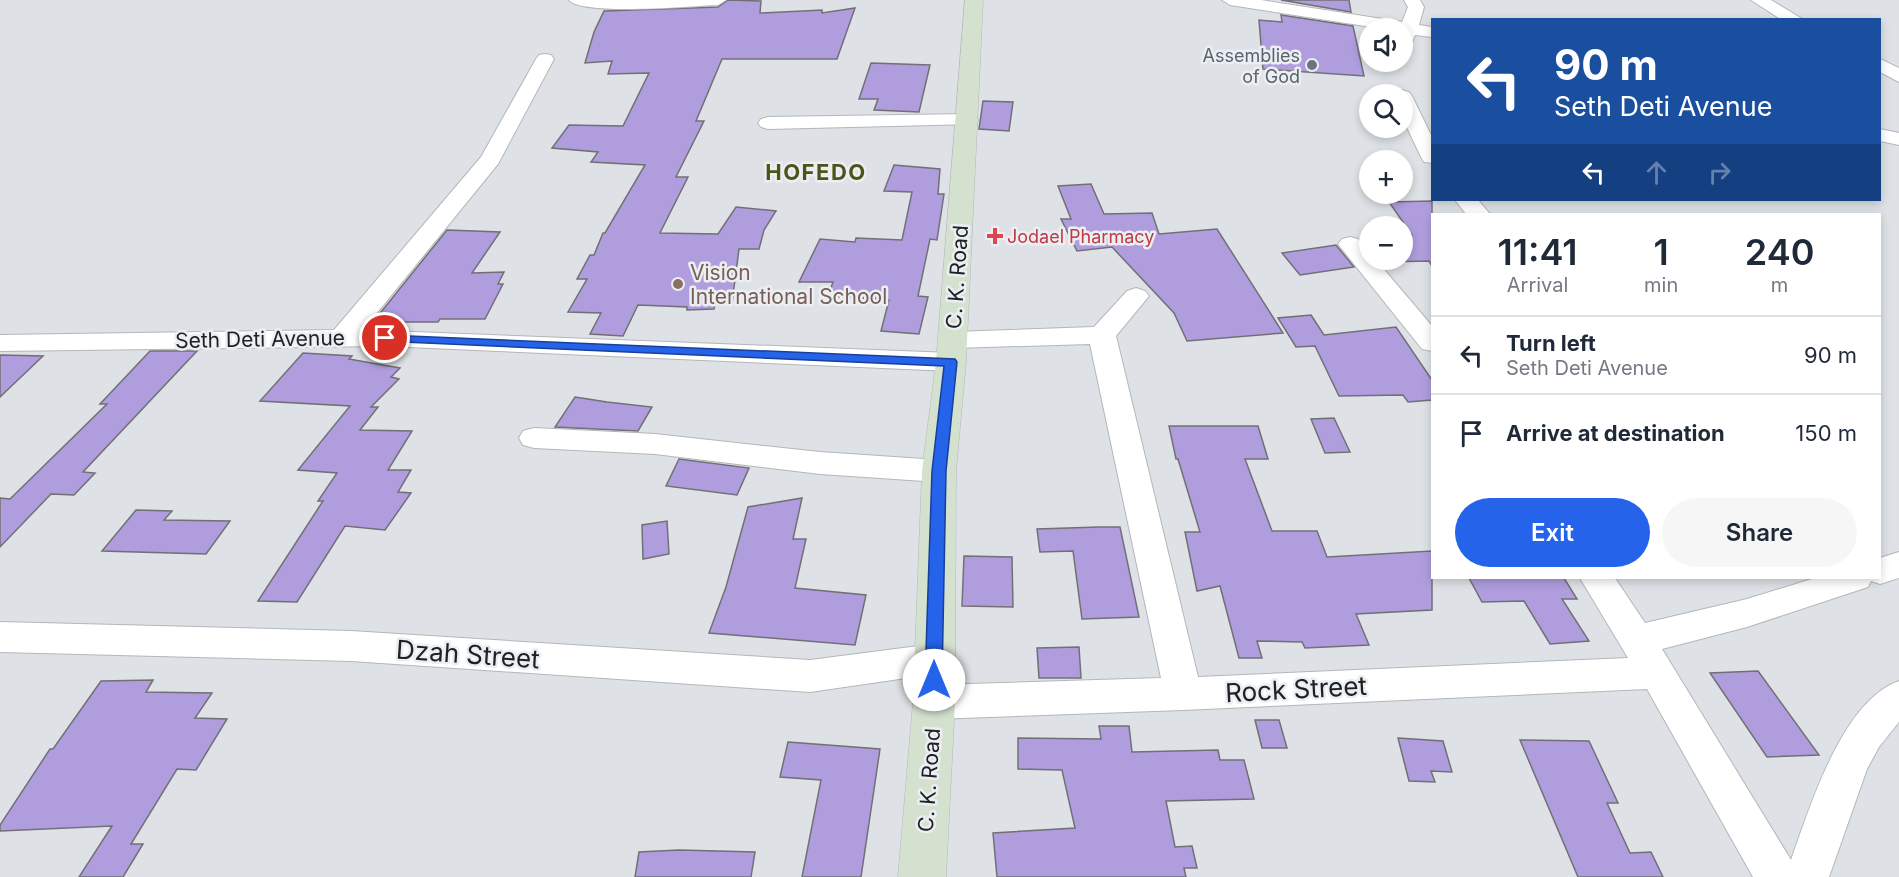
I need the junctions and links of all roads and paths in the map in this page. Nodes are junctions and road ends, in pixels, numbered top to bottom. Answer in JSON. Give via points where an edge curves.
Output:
{"nodes":[{"id":1,"x":577,"y":0,"type":"edge"},
{"id":2,"x":718,"y":0,"type":"edge"},
{"id":3,"x":974,"y":0,"type":"edge"},
{"id":4,"x":1230,"y":0,"type":"edge"},
{"id":5,"x":1412,"y":0,"type":"edge"},
{"id":6,"x":1759,"y":0,"type":"edge"},
{"id":7,"x":1413,"y":18,"type":"edge"},
{"id":8,"x":1792,"y":18,"type":"edge"},
{"id":9,"x":1359,"y":20,"type":"edge"},
{"id":10,"x":1413,"y":29,"type":"edge"},
{"id":11,"x":1431,"y":32,"type":"edge"},
{"id":12,"x":545,"y":59,"type":"dead end"},
{"id":13,"x":1881,"y":66,"type":"edge"},
{"id":14,"x":1899,"y":76,"type":"edge"},
{"id":15,"x":1399,"y":80,"type":"edge"},
{"id":16,"x":968,"y":120,"type":"junction"},
{"id":17,"x":768,"y":123,"type":"dead end"},
{"id":18,"x":1881,"y":135,"type":"edge"},
{"id":19,"x":1899,"y":139,"type":"edge"},
{"id":20,"x":1431,"y":155,"type":"edge"},
{"id":21,"x":1467,"y":201,"type":"edge"},
{"id":22,"x":1477,"y":213,"type":"edge"},
{"id":23,"x":1350,"y":244,"type":"dead end"},
{"id":24,"x":1136,"y":296,"type":"dead end"},
{"id":25,"x":1102,"y":335,"type":"junction"},
{"id":26,"x":342,"y":338,"type":"junction"},
{"id":27,"x":1431,"y":342,"type":"edge"},
{"id":28,"x":0,"y":343,"type":"edge"},
{"id":29,"x":952,"y":351,"type":"junction"},
{"id":30,"x":534,"y":438,"type":"dead end"},
{"id":31,"x":939,"y":471,"type":"junction"},
{"id":32,"x":1899,"y":565,"type":"edge"},
{"id":33,"x":1881,"y":571,"type":"edge"},
{"id":34,"x":1598,"y":579,"type":"edge"},
{"id":35,"x":1853,"y":579,"type":"edge"},
{"id":36,"x":0,"y":637,"type":"edge"},
{"id":37,"x":1636,"y":640,"type":"junction"},
{"id":38,"x":934,"y":659,"type":"junction"},
{"id":39,"x":1657,"y":673,"type":"junction"},
{"id":40,"x":1183,"y":694,"type":"junction"},
{"id":41,"x":1899,"y":697,"type":"edge"},
{"id":42,"x":934,"y":702,"type":"junction"},
{"id":43,"x":922,"y":877,"type":"edge"},
{"id":44,"x":1777,"y":877,"type":"edge"},
{"id":45,"x":1807,"y":877,"type":"edge"}],
"edges":[{"from":1,"to":2,"type":"street","via":[[619,5]]},
{"from":3,"to":16,"type":"street","name":"C. K. Road"},
{"from":4,"to":9,"type":"street"},
{"from":5,"to":7,"type":"street","via":[[1416,8]]},
{"from":6,"to":8,"type":"street"},
{"from":10,"to":11,"type":"street"},
{"from":12,"to":26,"type":"street","via":[[490,159]]},
{"from":13,"to":14,"type":"street"},
{"from":15,"to":20,"type":"street"},
{"from":16,"to":17,"type":"street"},
{"from":16,"to":29,"type":"street","name":"C. K. Road"},
{"from":18,"to":19,"type":"street"},
{"from":21,"to":22,"type":"street"},
{"from":23,"to":27,"type":"street"},
{"from":24,"to":25,"type":"street"},
{"from":25,"to":29,"type":"street","name":"Seth Deti Avenue"},
{"from":25,"to":40,"type":"street"},
{"from":26,"to":28,"type":"street","name":"Seth Deti Avenue"},
{"from":26,"to":29,"type":"street","name":"Seth Deti Avenue"},
{"from":29,"to":31,"type":"street","name":"C. K. Road"},
{"from":30,"to":31,"type":"street","via":[[655,444],[820,463]]},
{"from":31,"to":38,"type":"street","name":"C. K. Road"},
{"from":32,"to":33,"type":"street"},
{"from":34,"to":37,"type":"street"},
{"from":35,"to":37,"type":"street","via":[[1747,613]]},
{"from":36,"to":38,"type":"street","name":"Dzah Street","via":[[351,646],[810,676]]},
{"from":37,"to":39,"type":"street"},
{"from":38,"to":42,"type":"street","name":"C. K. Road"},
{"from":39,"to":40,"type":"street","name":"Rock Street"},
{"from":39,"to":44,"type":"street"},
{"from":40,"to":42,"type":"street","name":"Rock Street"},
{"from":41,"to":45,"type":"street","via":[[1867,734],[1846,770]]},
{"from":42,"to":43,"type":"street","name":"C. K. Road"}]}
